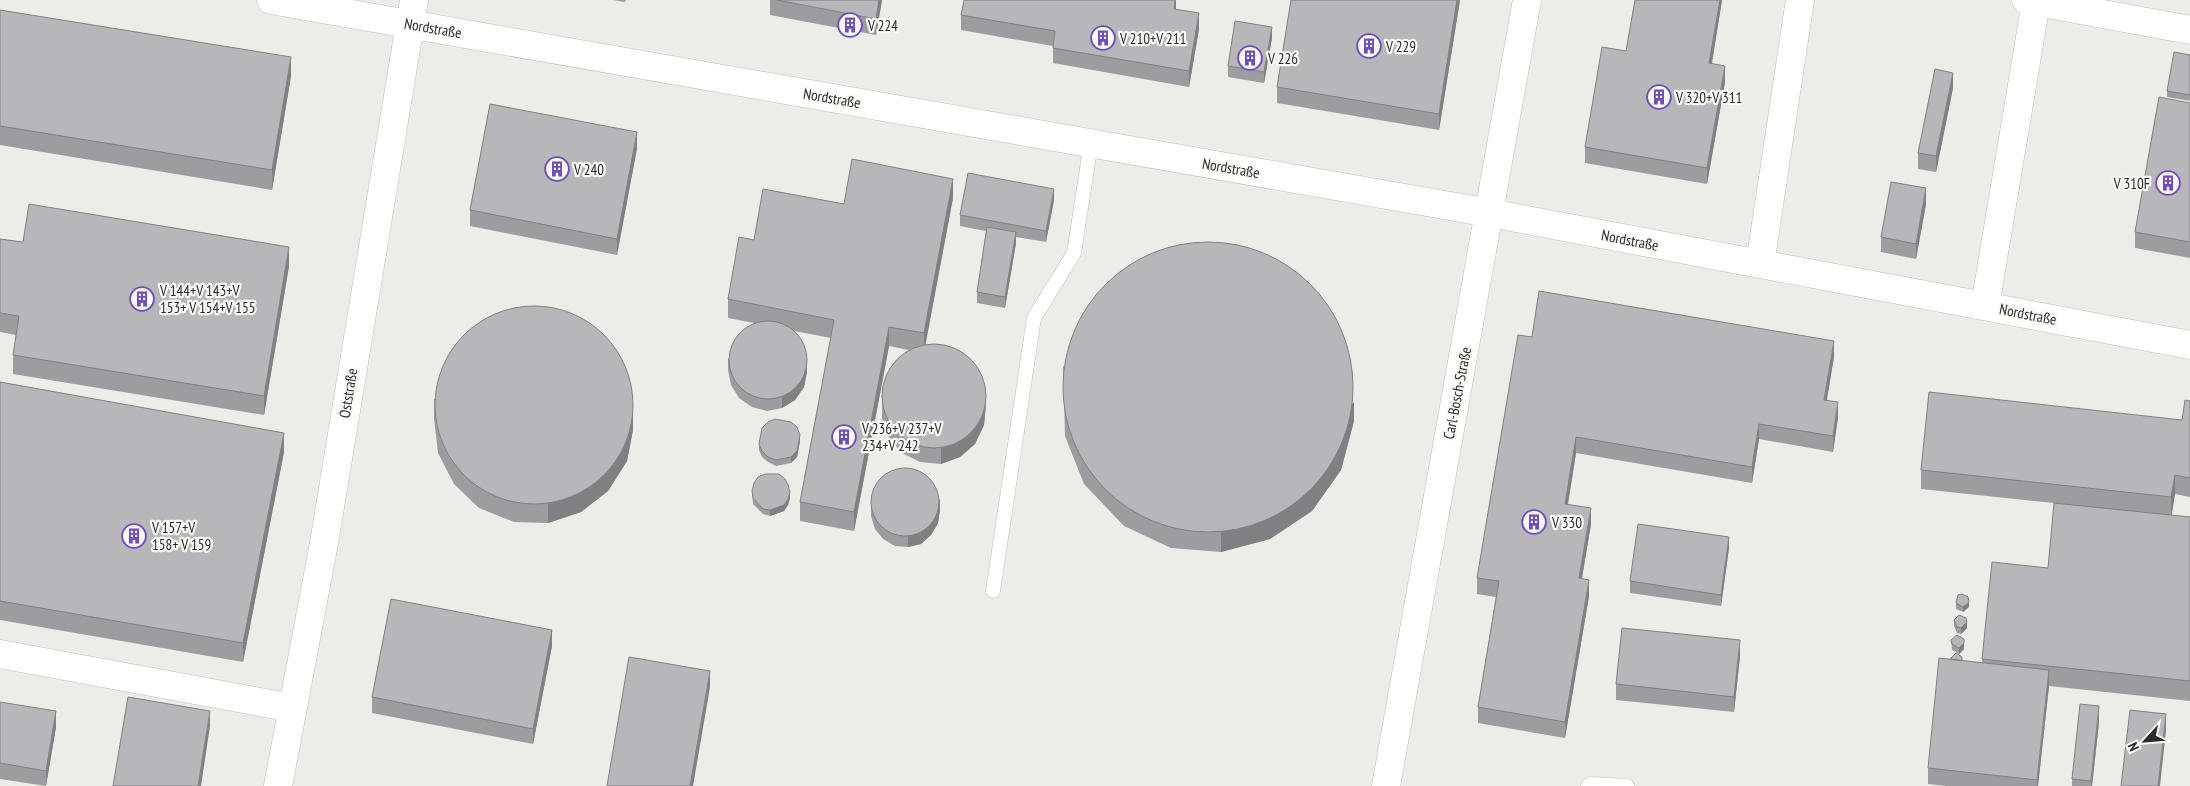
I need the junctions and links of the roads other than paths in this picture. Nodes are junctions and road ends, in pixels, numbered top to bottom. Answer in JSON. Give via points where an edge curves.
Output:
{"nodes":[{"id":1,"x":271,"y":0,"type":"edge"},
{"id":2,"x":1527,"y":0,"type":"edge"},
{"id":3,"x":1800,"y":0,"type":"edge"},
{"id":4,"x":2031,"y":1,"type":"edge"},
{"id":5,"x":412,"y":12,"type":"edge"},
{"id":6,"x":2190,"y":30,"type":"edge"},
{"id":7,"x":1091,"y":143,"type":"junction"},
{"id":8,"x":1490,"y":214,"type":"junction"},
{"id":9,"x":1760,"y":264,"type":"junction"},
{"id":10,"x":1985,"y":306,"type":"junction"},
{"id":11,"x":2190,"y":345,"type":"edge"},
{"id":12,"x":993,"y":591,"type":"dead end"},
{"id":13,"x":0,"y":654,"type":"edge"},
{"id":14,"x":292,"y":708,"type":"junction"},
{"id":15,"x":278,"y":786,"type":"edge"},
{"id":16,"x":1386,"y":786,"type":"edge"},
{"id":17,"x":1588,"y":786,"type":"edge"},
{"id":18,"x":1627,"y":786,"type":"edge"}],
"edges":[{"from":1,"to":5,"type":"street","name":"Nordstraße"},
{"from":2,"to":8,"type":"street","name":"Carl-Bosch-Straße"},
{"from":3,"to":9,"type":"street"},
{"from":4,"to":6,"type":"street"},
{"from":4,"to":10,"type":"street"},
{"from":5,"to":7,"type":"street","name":"Nordstraße"},
{"from":5,"to":14,"type":"street","name":"Oststraße","via":[[324,544]]},
{"from":7,"to":8,"type":"street","name":"Nordstraße"},
{"from":7,"to":12,"type":"lane","via":[[1074,254],[1034,318]]},
{"from":8,"to":9,"type":"street","name":"Nordstraße"},
{"from":8,"to":16,"type":"street","name":"Carl-Bosch-Straße"},
{"from":9,"to":10,"type":"street","name":"Nordstraße"},
{"from":10,"to":11,"type":"street","name":"Nordstraße"},
{"from":13,"to":14,"type":"street"},
{"from":14,"to":15,"type":"street","name":"Oststraße"},
{"from":17,"to":18,"type":"lane"}]}
